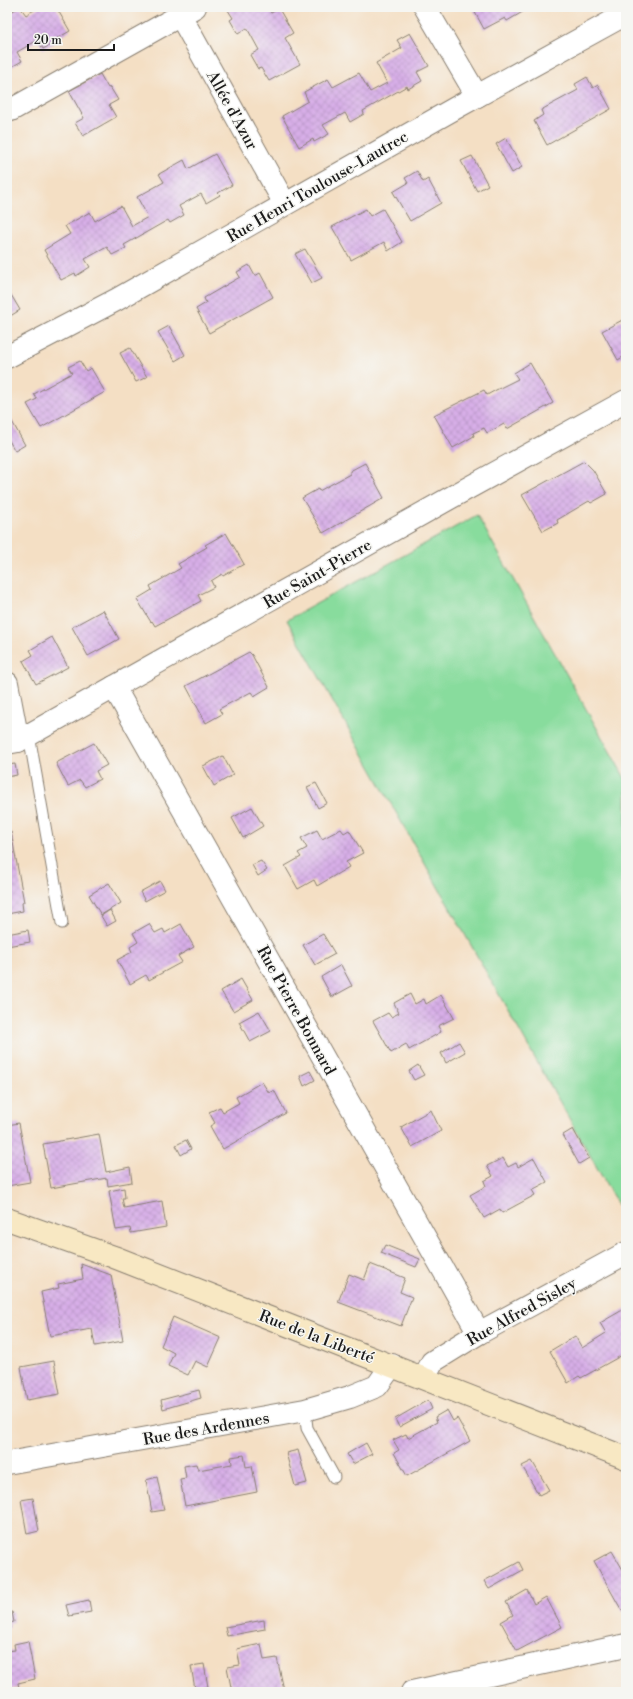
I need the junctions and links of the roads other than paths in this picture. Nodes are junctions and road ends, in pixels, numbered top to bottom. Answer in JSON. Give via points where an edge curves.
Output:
{"nodes":[{"id":1,"x":425,"y":7,"type":"edge"},
{"id":2,"x":188,"y":11,"type":"edge"},
{"id":3,"x":626,"y":14,"type":"edge"},
{"id":4,"x":477,"y":96,"type":"junction"},
{"id":5,"x":11,"y":110,"type":"dead end"},
{"id":6,"x":285,"y":204,"type":"junction"},
{"id":7,"x":7,"y":357,"type":"edge"},
{"id":8,"x":624,"y":406,"type":"edge"},
{"id":9,"x":7,"y":682,"type":"edge"},
{"id":10,"x":114,"y":687,"type":"junction"},
{"id":11,"x":18,"y":740,"type":"edge"},
{"id":12,"x":62,"y":923,"type":"dead end"},
{"id":13,"x":7,"y":1220,"type":"edge"},
{"id":14,"x":626,"y":1253,"type":"edge"},
{"id":15,"x":479,"y":1333,"type":"junction"},
{"id":16,"x":392,"y":1365,"type":"junction"},
{"id":17,"x":424,"y":1378,"type":"junction"},
{"id":18,"x":305,"y":1410,"type":"junction"},
{"id":19,"x":626,"y":1458,"type":"edge"},
{"id":20,"x":7,"y":1463,"type":"edge"},
{"id":21,"x":334,"y":1477,"type":"dead end"},
{"id":22,"x":626,"y":1645,"type":"edge"},
{"id":23,"x":412,"y":1692,"type":"edge"}],
"edges":[{"from":1,"to":4,"type":"street"},
{"from":2,"to":5,"type":"street","name":"Allée d'Azur"},
{"from":2,"to":6,"type":"street","name":"Allée d'Azur"},
{"from":3,"to":4,"type":"street","name":"Rue Henri Toulouse-Lautrec"},
{"from":4,"to":6,"type":"street","name":"Rue Henri Toulouse-Lautrec"},
{"from":6,"to":7,"type":"street","name":"Rue Henri Toulouse-Lautrec","via":[[116,300]]},
{"from":8,"to":10,"type":"street","name":"Rue Saint-Pierre","via":[[450,498]]},
{"from":9,"to":11,"type":"street"},
{"from":10,"to":11,"type":"street","name":"Rue Saint-Pierre"},
{"from":10,"to":15,"type":"street","name":"Rue Pierre Bonnard"},
{"from":11,"to":12,"type":"lane"},
{"from":13,"to":16,"type":"street","name":"Rue de la Liberté","via":[[114,1257]]},
{"from":14,"to":15,"type":"street","name":"Rue Alfred Sisley"},
{"from":15,"to":17,"type":"street","name":"Rue Alfred Sisley","via":[[432,1362]]},
{"from":16,"to":17,"type":"street","name":"Rue de la Liberté"},
{"from":16,"to":18,"type":"street","name":"Rue des Ardennes","via":[[377,1386]]},
{"from":17,"to":19,"type":"street","name":"Rue de la Liberté"},
{"from":18,"to":20,"type":"street","name":"Rue des Ardennes"},
{"from":18,"to":21,"type":"lane","via":[[307,1428]]},
{"from":22,"to":23,"type":"street"}]}
